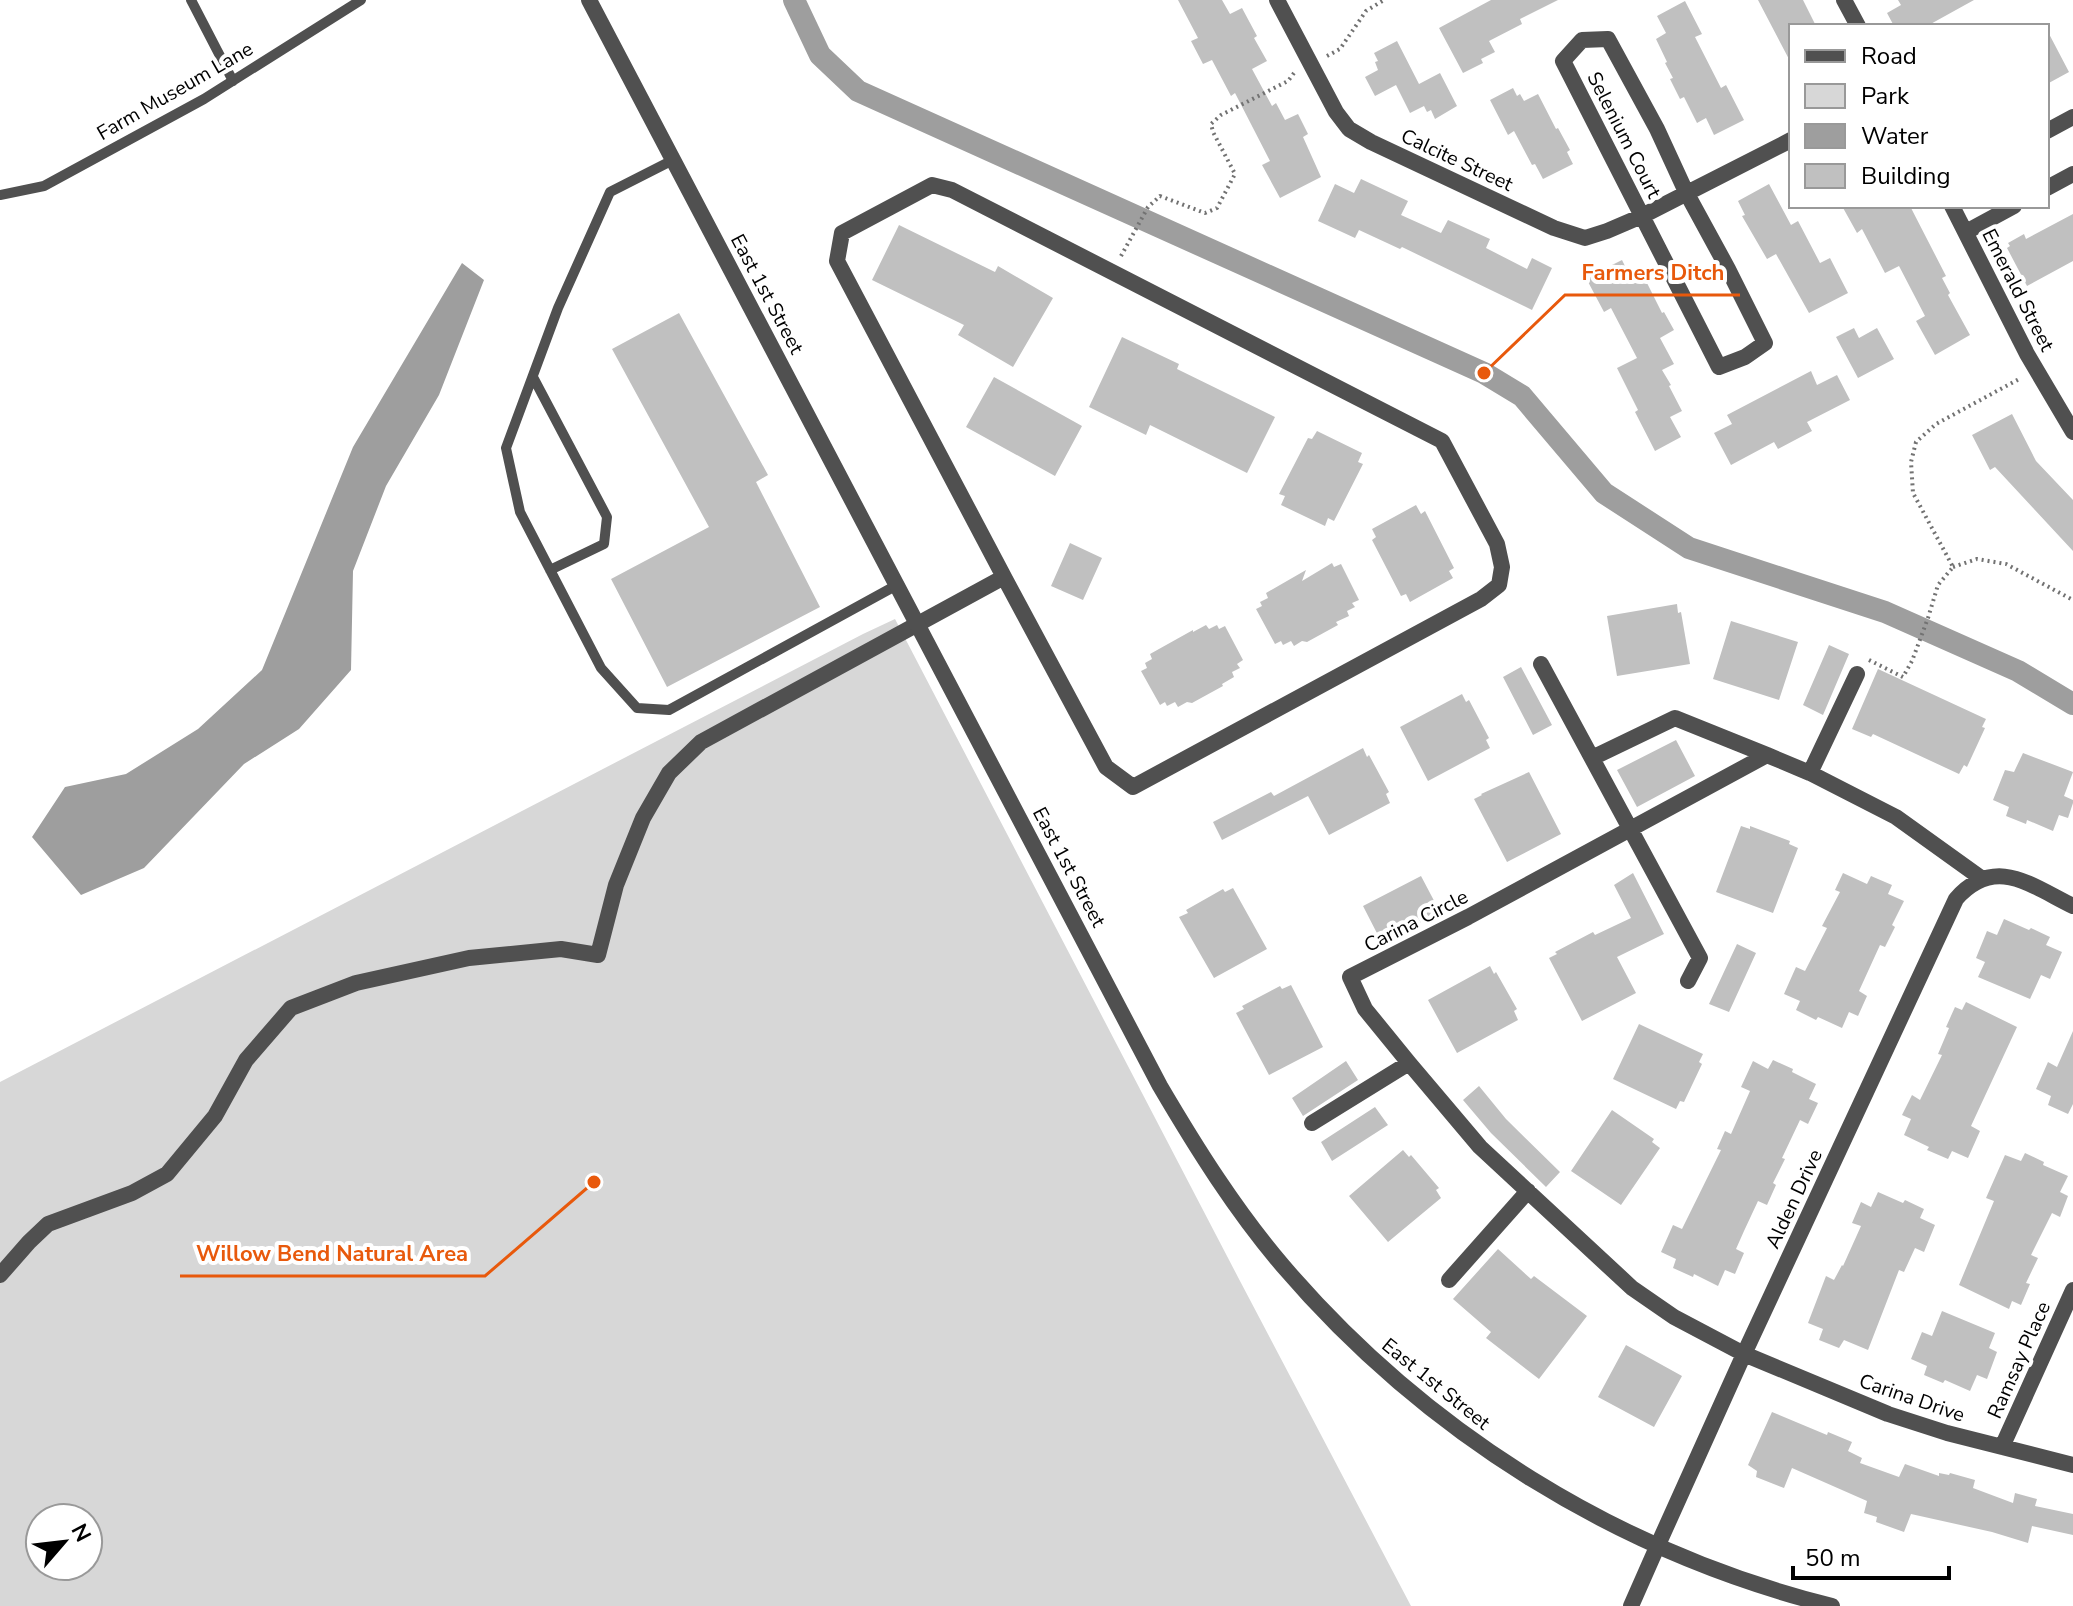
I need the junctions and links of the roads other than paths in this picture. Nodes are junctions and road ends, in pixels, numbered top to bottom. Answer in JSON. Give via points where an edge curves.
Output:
{"nodes":[{"id":1,"x":191,"y":0,"type":"edge"},
{"id":2,"x":361,"y":0,"type":"edge"},
{"id":3,"x":589,"y":0,"type":"edge"},
{"id":4,"x":1277,"y":0,"type":"edge"},
{"id":5,"x":1844,"y":0,"type":"edge"},
{"id":6,"x":1857,"y":24,"type":"edge"},
{"id":7,"x":233,"y":81,"type":"junction"},
{"id":8,"x":2073,"y":117,"type":"edge"},
{"id":9,"x":2049,"y":130,"type":"edge"},
{"id":10,"x":1789,"y":141,"type":"edge"},
{"id":11,"x":673,"y":160,"type":"junction"},
{"id":12,"x":2073,"y":174,"type":"edge"},
{"id":13,"x":2049,"y":187,"type":"edge"},
{"id":14,"x":1686,"y":192,"type":"junction"},
{"id":15,"x":0,"y":195,"type":"edge"},
{"id":16,"x":1953,"y":208,"type":"edge"},
{"id":17,"x":2010,"y":208,"type":"edge"},
{"id":18,"x":1642,"y":216,"type":"junction"},
{"id":19,"x":1966,"y":232,"type":"junction"},
{"id":20,"x":533,"y":377,"type":"junction"},
{"id":21,"x":2073,"y":432,"type":"edge"},
{"id":22,"x":550,"y":570,"type":"junction"},
{"id":23,"x":1004,"y":577,"type":"junction"},
{"id":24,"x":897,"y":585,"type":"junction"},
{"id":25,"x":917,"y":623,"type":"junction"},
{"id":26,"x":1541,"y":664,"type":"dead end"},
{"id":27,"x":1857,"y":674,"type":"road end"},
{"id":28,"x":1767,"y":755,"type":"junction"},
{"id":29,"x":1592,"y":758,"type":"junction"},
{"id":30,"x":1810,"y":773,"type":"junction"},
{"id":31,"x":1630,"y":830,"type":"junction"},
{"id":32,"x":1981,"y":878,"type":"junction"},
{"id":33,"x":2073,"y":906,"type":"edge"},
{"id":34,"x":1688,"y":981,"type":"dead end"},
{"id":35,"x":1409,"y":1063,"type":"junction"},
{"id":36,"x":1312,"y":1123,"type":"dead end"},
{"id":37,"x":1528,"y":1191,"type":"junction"},
{"id":38,"x":0,"y":1275,"type":"edge"},
{"id":39,"x":1449,"y":1280,"type":"dead end"},
{"id":40,"x":2073,"y":1290,"type":"edge"},
{"id":41,"x":1744,"y":1354,"type":"junction"},
{"id":42,"x":2002,"y":1447,"type":"junction"},
{"id":43,"x":2073,"y":1465,"type":"edge"},
{"id":44,"x":1657,"y":1547,"type":"junction"},
{"id":45,"x":1631,"y":1606,"type":"edge"},
{"id":46,"x":1832,"y":1606,"type":"edge"}],
"edges":[{"from":1,"to":7,"type":"lane"},
{"from":2,"to":7,"type":"lane","name":"Farm Museum Lane"},
{"from":3,"to":11,"type":"street","name":"East 1st Street"},
{"from":4,"to":18,"type":"street","name":"Calcite Street","via":[[1349,129],[1585,238]]},
{"from":5,"to":6,"type":"street"},
{"from":7,"to":15,"type":"lane","name":"Farm Museum Lane","via":[[44,186]]},
{"from":8,"to":9,"type":"street"},
{"from":10,"to":14,"type":"street","name":"Calcite Street"},
{"from":11,"to":20,"type":"lane","via":[[610,192]]},
{"from":11,"to":24,"type":"street","name":"East 1st Street"},
{"from":12,"to":13,"type":"street"},
{"from":14,"to":18,"type":"street","name":"Calcite Street"},
{"from":14,"to":18,"type":"street","via":[[1765,343],[1745,357],[1719,367]]},
{"from":14,"to":18,"type":"street","name":"Selenium Court","via":[[1608,39],[1582,40],[1563,61]]},
{"from":16,"to":19,"type":"street","name":"Emerald Street"},
{"from":17,"to":19,"type":"street"},
{"from":19,"to":21,"type":"street","name":"Emerald Street"},
{"from":20,"to":22,"type":"lane","via":[[506,448],[520,512]]},
{"from":20,"to":22,"type":"lane","via":[[607,517],[604,544]]},
{"from":22,"to":24,"type":"lane","via":[[601,668],[637,708],[669,710]]},
{"from":23,"to":23,"type":"street","via":[[1106,767],[1133,787],[1481,599],[1499,585],[1502,567],[1497,544],[1442,441],[952,190],[932,185],[842,233],[837,261]]},
{"from":23,"to":25,"type":"street"},
{"from":24,"to":25,"type":"street","name":"East 1st Street"},
{"from":25,"to":38,"type":"street","via":[[701,742],[669,773],[643,818],[616,885],[598,955],[561,949],[469,958],[356,983],[291,1008],[246,1060],[215,1116],[167,1174],[48,1224]]},
{"from":25,"to":44,"type":"street","name":"East 1st Street","via":[[1160,1086],[1197,1149],[1283,1266],[1384,1370],[1440,1416],[1560,1497]]},
{"from":26,"to":29,"type":"street"},
{"from":27,"to":30,"type":"street"},
{"from":28,"to":29,"type":"street","via":[[1675,718]]},
{"from":28,"to":30,"type":"street"},
{"from":28,"to":31,"type":"street","name":"Carina Circle"},
{"from":29,"to":31,"type":"street"},
{"from":30,"to":32,"type":"street","via":[[1896,817]]},
{"from":31,"to":34,"type":"street","via":[[1700,958]]},
{"from":31,"to":35,"type":"street","name":"Carina Circle","via":[[1350,977],[1365,1009]]},
{"from":32,"to":33,"type":"street","via":[[2017,879]]},
{"from":32,"to":41,"type":"street","name":"Alden Drive","via":[[1956,899]]},
{"from":35,"to":36,"type":"street"},
{"from":35,"to":37,"type":"street","name":"Carina Circle","via":[[1480,1147]]},
{"from":37,"to":39,"type":"street"},
{"from":37,"to":41,"type":"street","name":"Carina Circle","via":[[1632,1288]]},
{"from":40,"to":42,"type":"street","name":"Ramsay Place"},
{"from":41,"to":42,"type":"street","name":"Carina Drive","via":[[1888,1414]]},
{"from":41,"to":44,"type":"street","name":"Alden Drive"},
{"from":42,"to":43,"type":"street","name":"Carina Drive"},
{"from":44,"to":45,"type":"street"},
{"from":44,"to":46,"type":"street","name":"East 1st Street","via":[[1726,1575]]}]}
